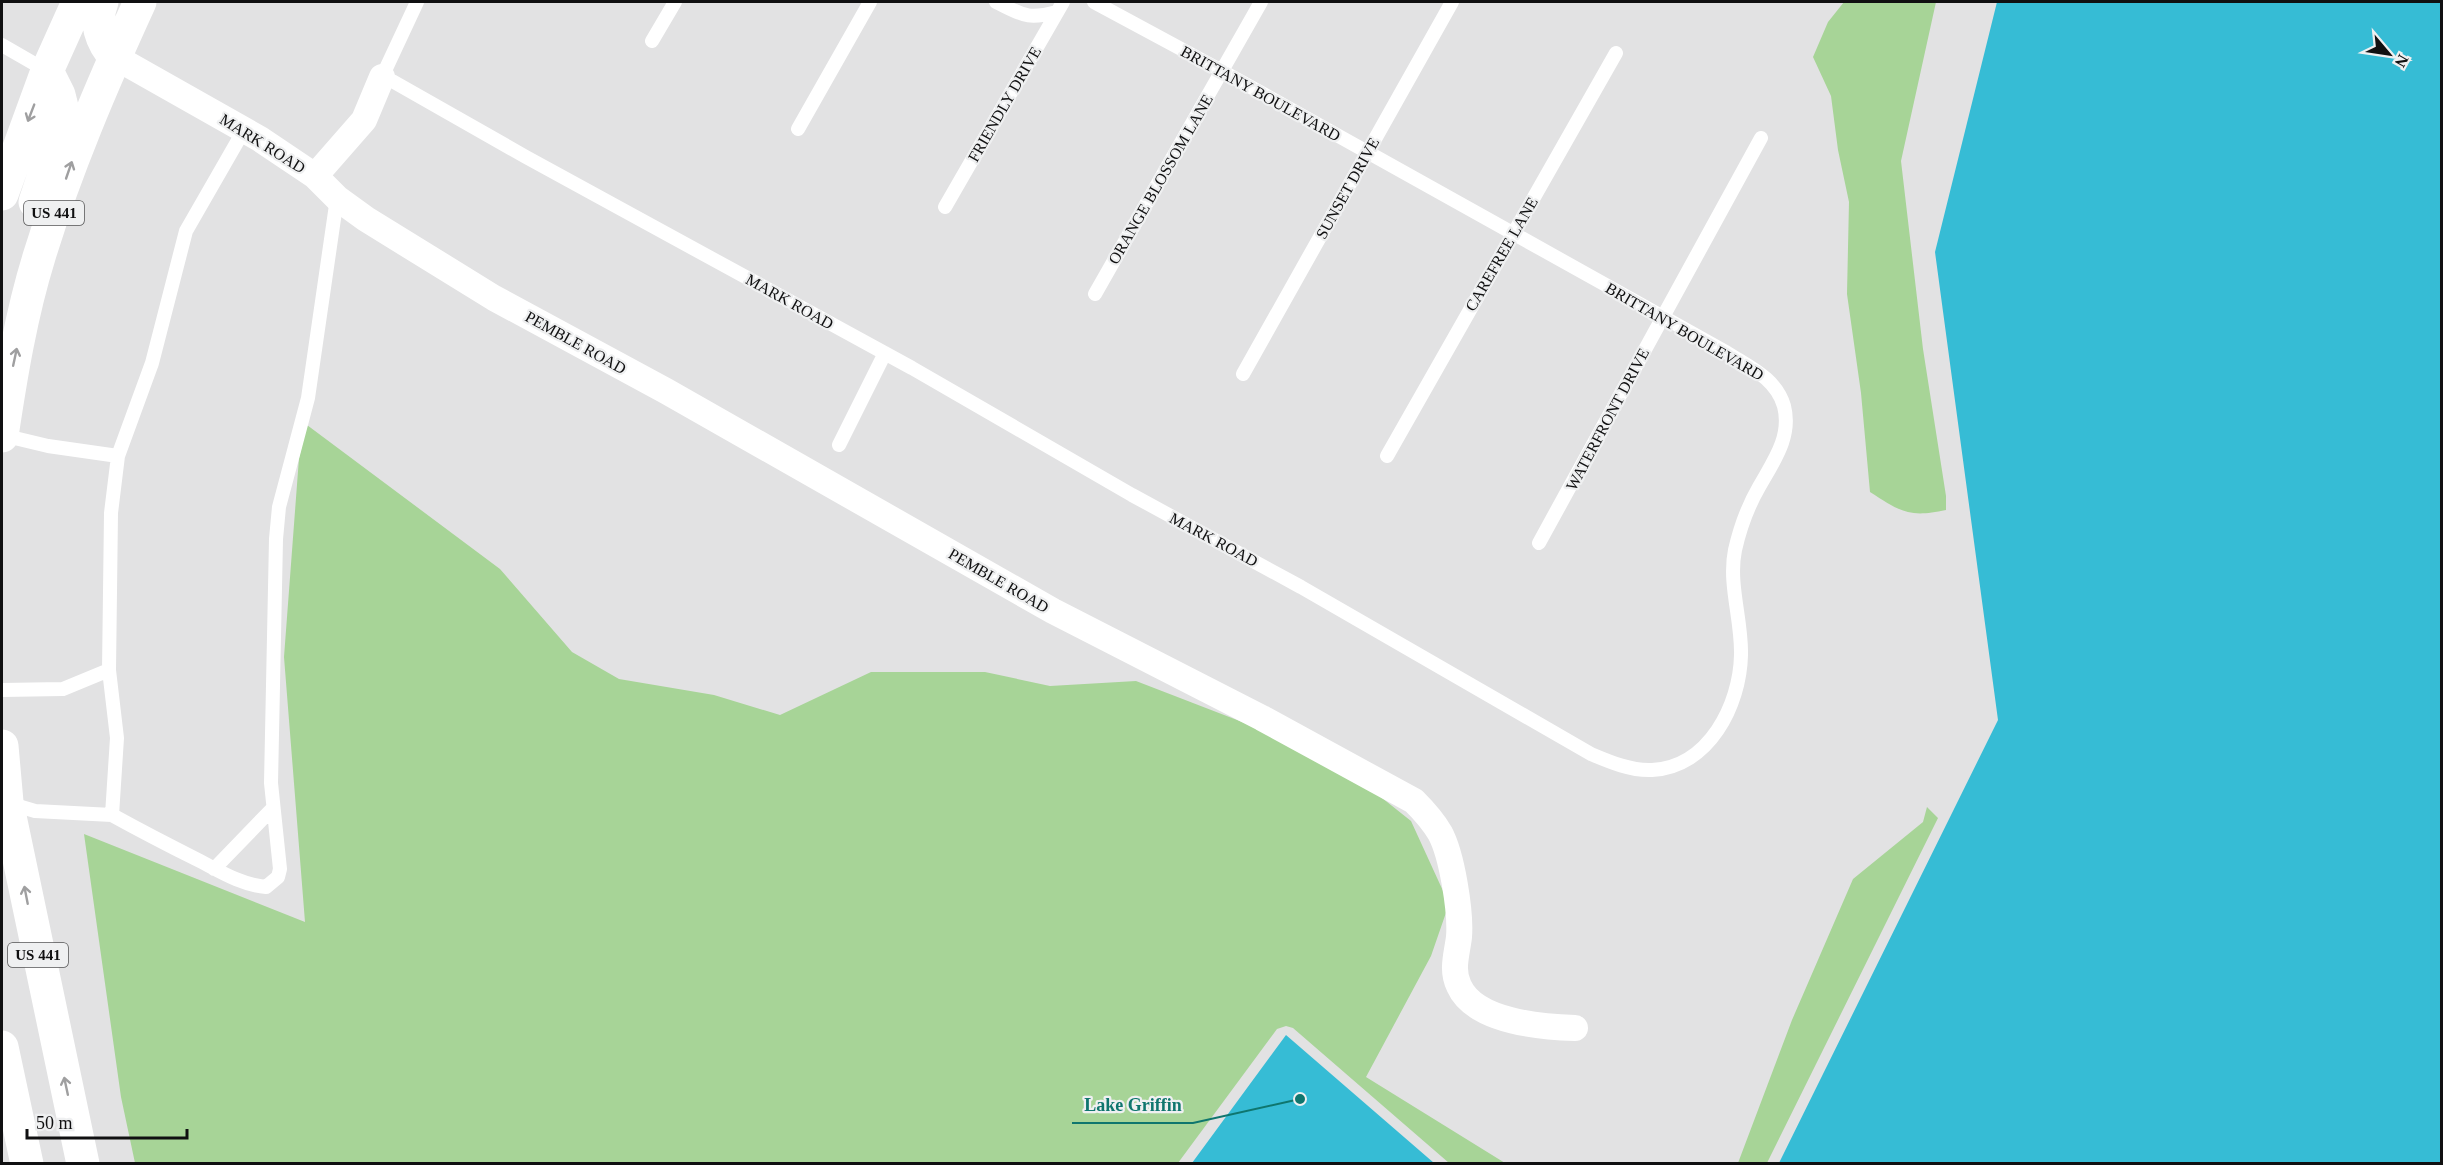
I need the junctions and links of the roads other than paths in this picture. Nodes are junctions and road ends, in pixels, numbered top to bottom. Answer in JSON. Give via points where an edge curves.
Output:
{"nodes":[{"id":1,"x":78,"y":2,"type":"edge"},
{"id":2,"x":102,"y":2,"type":"edge"},
{"id":3,"x":140,"y":2,"type":"edge"},
{"id":4,"x":417,"y":2,"type":"edge"},
{"id":5,"x":675,"y":2,"type":"edge"},
{"id":6,"x":870,"y":2,"type":"edge"},
{"id":7,"x":996,"y":2,"type":"edge"},
{"id":8,"x":1094,"y":2,"type":"edge"},
{"id":9,"x":1261,"y":2,"type":"edge"},
{"id":10,"x":1452,"y":2,"type":"edge"},
{"id":11,"x":1062,"y":5,"type":"edge"},
{"id":12,"x":652,"y":41,"type":"dead end"},
{"id":13,"x":2,"y":45,"type":"edge"},
{"id":14,"x":1616,"y":53,"type":"dead end"},
{"id":15,"x":115,"y":57,"type":"junction"},
{"id":16,"x":1222,"y":70,"type":"junction"},
{"id":17,"x":47,"y":71,"type":"junction"},
{"id":18,"x":382,"y":77,"type":"junction"},
{"id":19,"x":798,"y":129,"type":"dead end"},
{"id":20,"x":244,"y":130,"type":"junction"},
{"id":21,"x":1761,"y":138,"type":"dead end"},
{"id":22,"x":1367,"y":153,"type":"junction"},
{"id":23,"x":7,"y":158,"type":"edge"},
{"id":24,"x":315,"y":176,"type":"junction"},
{"id":25,"x":2,"y":194,"type":"edge"},
{"id":26,"x":337,"y":198,"type":"junction"},
{"id":27,"x":945,"y":207,"type":"dead end"},
{"id":28,"x":1512,"y":233,"type":"junction"},
{"id":29,"x":1095,"y":294,"type":"dead end"},
{"id":30,"x":1662,"y":317,"type":"junction"},
{"id":31,"x":23,"y":323,"type":"junction"},
{"id":32,"x":885,"y":353,"type":"junction"},
{"id":33,"x":1243,"y":374,"type":"dead end"},
{"id":34,"x":2,"y":436,"type":"edge"},
{"id":35,"x":839,"y":445,"type":"dead end"},
{"id":36,"x":118,"y":456,"type":"junction"},
{"id":37,"x":1386,"y":456,"type":"dead end"},
{"id":38,"x":1539,"y":543,"type":"dead end"},
{"id":39,"x":109,"y":670,"type":"junction"},
{"id":40,"x":2,"y":690,"type":"edge"},
{"id":41,"x":1503,"y":704,"type":"joint"},
{"id":42,"x":2,"y":746,"type":"edge"},
{"id":43,"x":4,"y":798,"type":"edge"},
{"id":44,"x":273,"y":808,"type":"junction"},
{"id":45,"x":112,"y":814,"type":"junction"},
{"id":46,"x":213,"y":869,"type":"junction"},
{"id":47,"x":1575,"y":1028,"type":"dead end"},
{"id":48,"x":2,"y":1047,"type":"edge"},
{"id":49,"x":27,"y":1164,"type":"edge"},
{"id":50,"x":83,"y":1164,"type":"edge"}],
"edges":[{"from":1,"to":17,"type":"main road","number":"US 441"},
{"from":2,"to":15,"type":"main road","via":[[98,12],[100,29],[105,46]]},
{"from":3,"to":15,"type":"main road","number":"US 441"},
{"from":4,"to":18,"type":"lane"},
{"from":5,"to":12,"type":"lane"},
{"from":6,"to":19,"type":"lane"},
{"from":7,"to":11,"type":"lane","via":[[1028,17],[1039,17]]},
{"from":8,"to":16,"type":"lane","name":"BRITTANY BOULEVARD"},
{"from":9,"to":16,"type":"lane","name":"ORANGE BLOSSOM LANE"},
{"from":10,"to":22,"type":"lane","name":"SUNSET DRIVE"},
{"from":11,"to":27,"type":"lane","name":"FRIENDLY DRIVE"},
{"from":13,"to":17,"type":"lane"},
{"from":14,"to":28,"type":"lane","name":"CAREFREE LANE"},
{"from":15,"to":20,"type":"street","name":"MARK ROAD"},
{"from":31,"to":15,"type":"main road","number":"US 441","one_way":true,"via":[[39,258],[72,159]]},
{"from":16,"to":22,"type":"lane","name":"BRITTANY BOULEVARD"},
{"from":16,"to":29,"type":"lane","name":"ORANGE BLOSSOM LANE"},
{"from":17,"to":23,"type":"main road","number":"US 441","one_way":true},
{"from":17,"to":31,"type":"main road","via":[[64,115],[21,245],[17,304]]},
{"from":18,"to":24,"type":"street","name":"MARK ROAD","via":[[364,120]]},
{"from":18,"to":32,"type":"lane","name":"MARK ROAD"},
{"from":20,"to":24,"type":"street","name":"MARK ROAD"},
{"from":20,"to":36,"type":"lane","via":[[186,231],[152,363]]},
{"from":21,"to":30,"type":"lane","name":"WATERFRONT DRIVE"},
{"from":22,"to":28,"type":"lane","name":"BRITTANY BOULEVARD"},
{"from":22,"to":33,"type":"lane","name":"SUNSET DRIVE"},
{"from":23,"to":25,"type":"main road","number":"US 441"},
{"from":24,"to":26,"type":"street","name":"PEMBLE ROAD"},
{"from":26,"to":44,"type":"lane","via":[[308,398],[279,507],[271,715]]},
{"from":26,"to":47,"type":"street","name":"PEMBLE ROAD","via":[[494,298],[1053,611],[1414,801],[1441,835],[1447,851],[1459,912],[1454,965],[1458,986],[1465,996],[1508,1020],[1534,1027]]},
{"from":28,"to":30,"type":"lane","name":"BRITTANY BOULEVARD"},
{"from":28,"to":37,"type":"lane","name":"CAREFREE LANE"},
{"from":30,"to":38,"type":"lane","name":"WATERFRONT DRIVE"},
{"from":30,"to":41,"type":"lane","name":"BRITTANY BOULEVARD","via":[[1768,379],[1784,408],[1782,444],[1743,520],[1735,552],[1732,575],[1741,656],[1732,705],[1723,722],[1694,754],[1673,767],[1652,770],[1613,764]]},
{"from":34,"to":31,"type":"main road","number":"US 441","one_way":true},
{"from":32,"to":35,"type":"lane"},
{"from":32,"to":41,"type":"lane","name":"MARK ROAD"},
{"from":34,"to":36,"type":"lane"},
{"from":36,"to":39,"type":"lane","via":[[111,513]]},
{"from":39,"to":40,"type":"lane","via":[[63,689]]},
{"from":39,"to":45,"type":"lane","via":[[117,738]]},
{"from":42,"to":43,"type":"main road","number":"US 441"},
{"from":43,"to":45,"type":"lane","via":[[35,811]]},
{"from":50,"to":43,"type":"main road","number":"US 441","one_way":true},
{"from":44,"to":46,"type":"lane"},
{"from":44,"to":46,"type":"lane","via":[[278,877],[266,887],[254,886]]},
{"from":45,"to":46,"type":"lane"},
{"from":48,"to":49,"type":"main road"}]}
